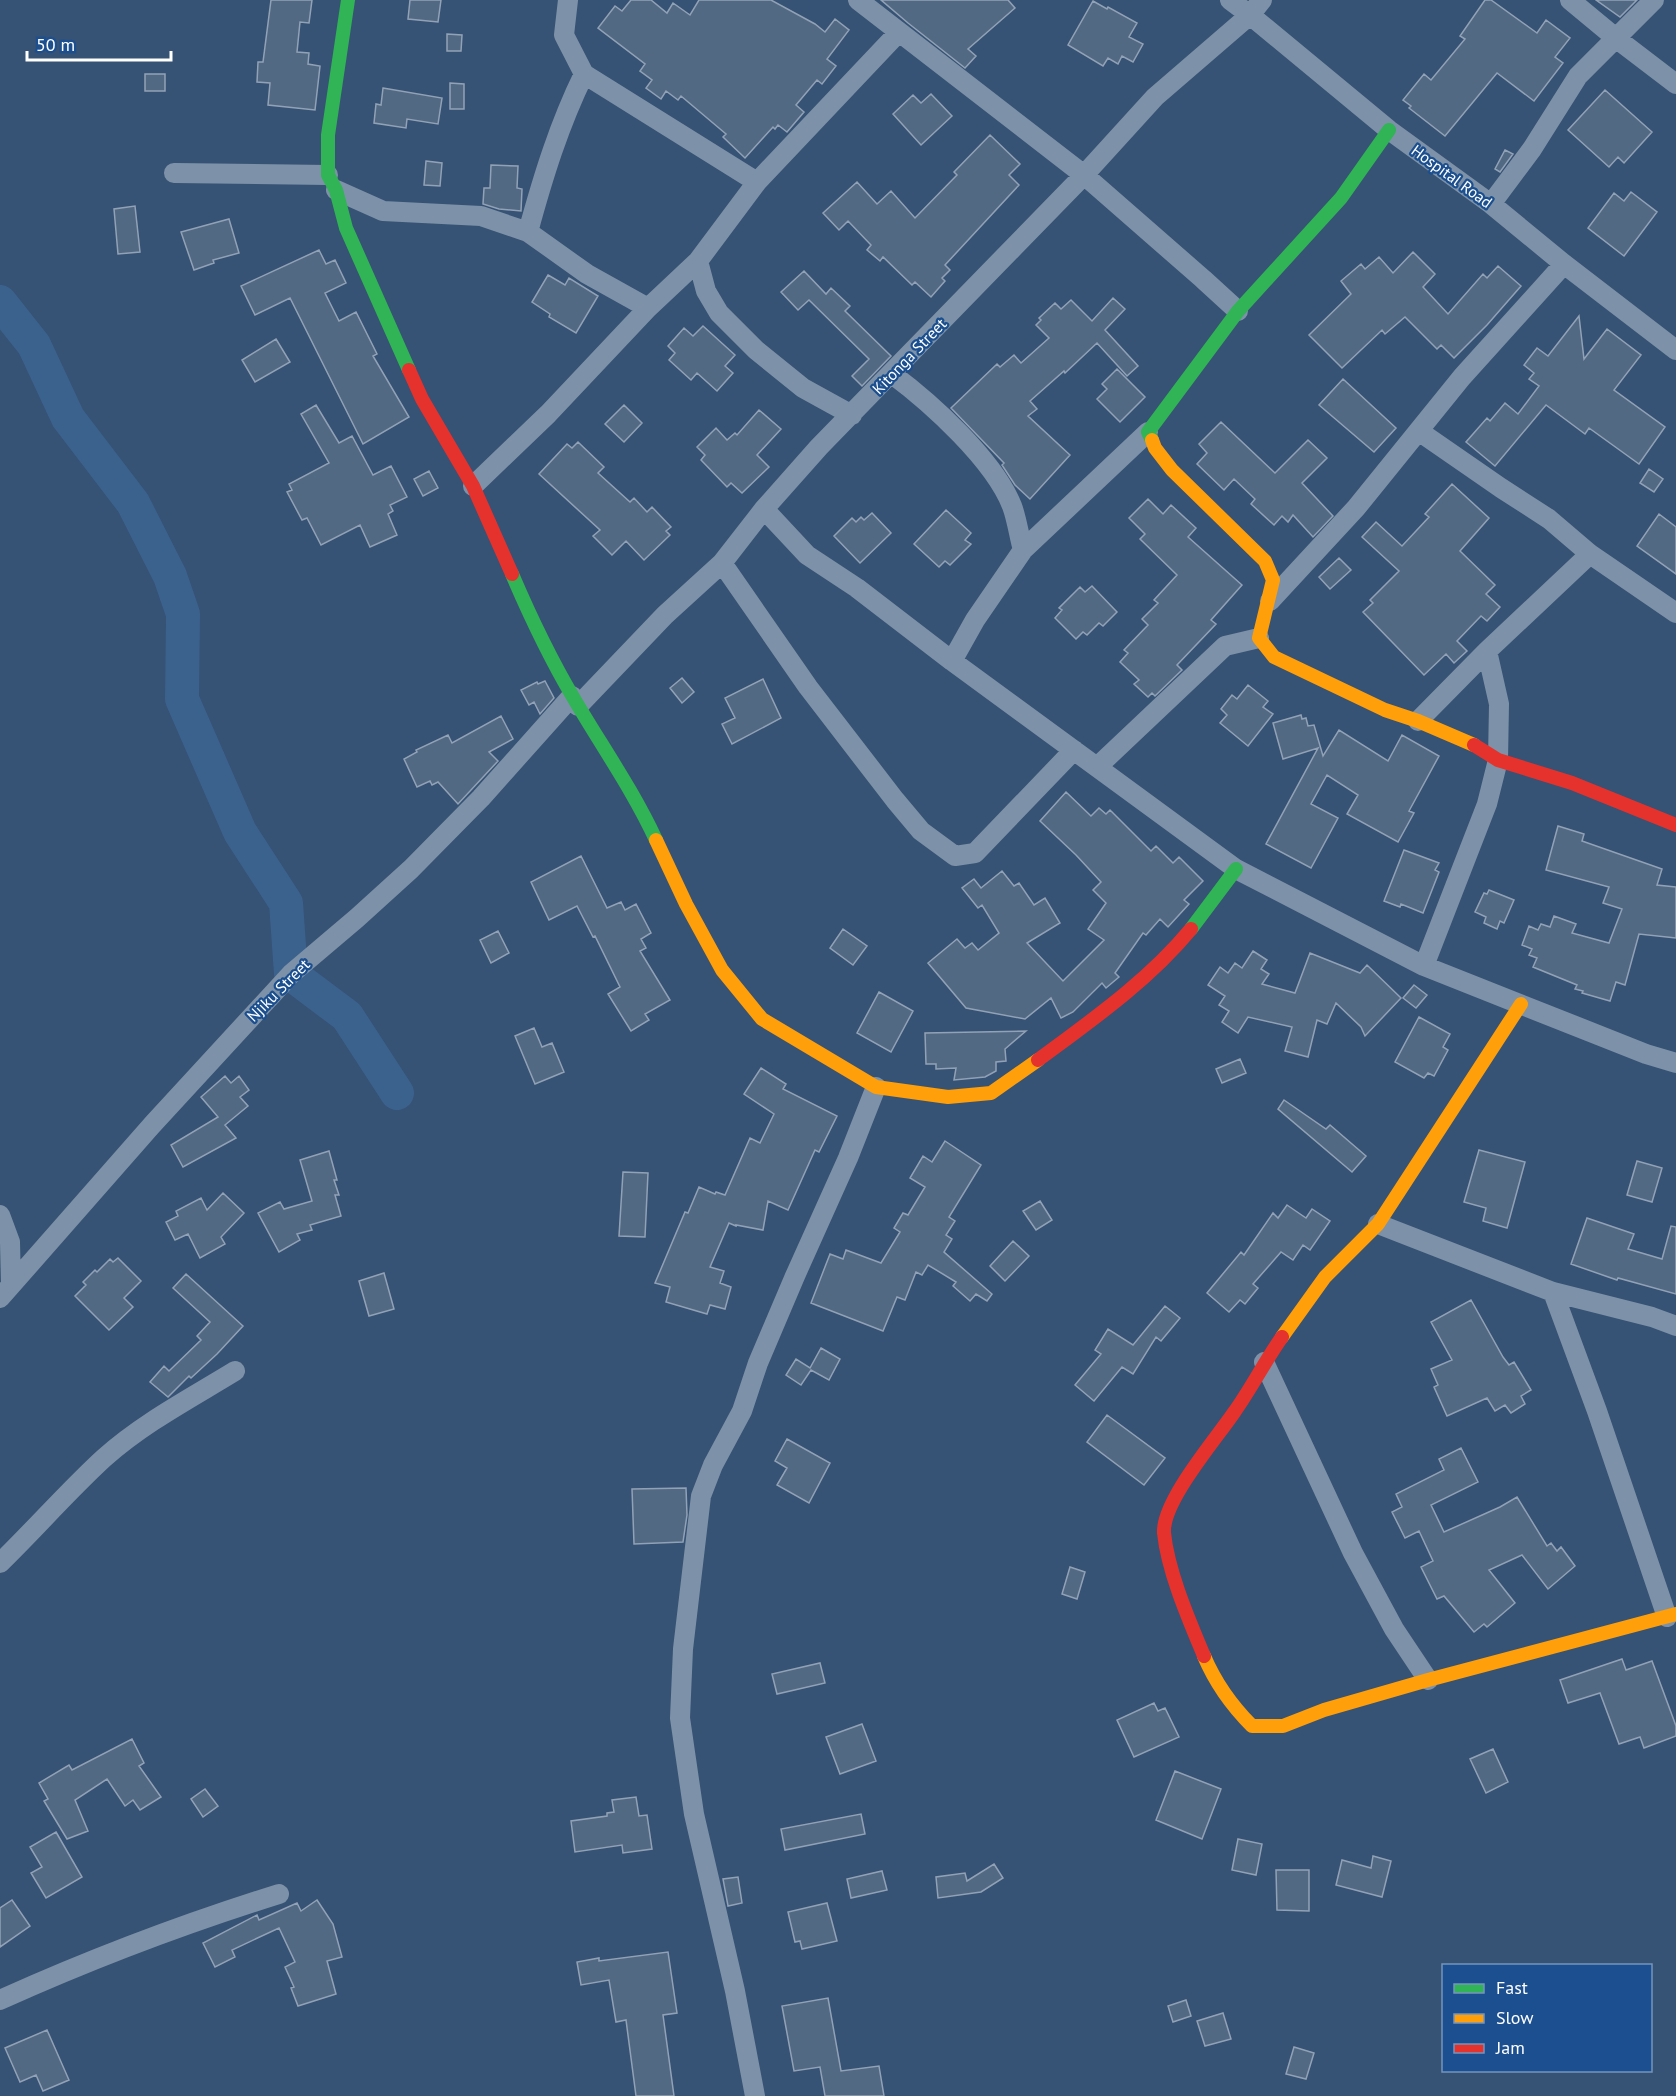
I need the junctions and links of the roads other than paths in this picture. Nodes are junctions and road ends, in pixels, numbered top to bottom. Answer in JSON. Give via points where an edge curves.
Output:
{"nodes":[{"id":1,"x":348,"y":0,"type":"edge"},
{"id":2,"x":568,"y":0,"type":"edge"},
{"id":3,"x":858,"y":0,"type":"edge"},
{"id":4,"x":1230,"y":0,"type":"edge"},
{"id":5,"x":1570,"y":0,"type":"edge"},
{"id":6,"x":1654,"y":0,"type":"edge"},
{"id":7,"x":1256,"y":8,"type":"edge"},
{"id":8,"x":899,"y":32,"type":"junction"},
{"id":9,"x":1617,"y":39,"type":"junction"},
{"id":10,"x":584,"y":74,"type":"junction"},
{"id":11,"x":1676,"y":84,"type":"edge"},
{"id":12,"x":1389,"y":130,"type":"junction"},
{"id":13,"x":174,"y":173,"type":"dead end"},
{"id":14,"x":1084,"y":175,"type":"junction"},
{"id":15,"x":332,"y":182,"type":"junction"},
{"id":16,"x":758,"y":182,"type":"junction"},
{"id":17,"x":1491,"y":204,"type":"junction"},
{"id":18,"x":528,"y":232,"type":"junction"},
{"id":19,"x":698,"y":261,"type":"junction"},
{"id":20,"x":1564,"y":264,"type":"junction"},
{"id":21,"x":648,"y":308,"type":"junction"},
{"id":22,"x":1238,"y":311,"type":"junction"},
{"id":23,"x":1676,"y":350,"type":"edge"},
{"id":24,"x":892,"y":374,"type":"junction"},
{"id":25,"x":852,"y":415,"type":"junction"},
{"id":26,"x":1148,"y":432,"type":"junction"},
{"id":27,"x":1420,"y":432,"type":"junction"},
{"id":28,"x":473,"y":486,"type":"junction"},
{"id":29,"x":764,"y":510,"type":"junction"},
{"id":30,"x":1023,"y":550,"type":"junction"},
{"id":31,"x":1590,"y":554,"type":"junction"},
{"id":32,"x":722,"y":563,"type":"junction"},
{"id":33,"x":1268,"y":603,"type":"junction"},
{"id":34,"x":1676,"y":613,"type":"edge"},
{"id":35,"x":1259,"y":638,"type":"junction"},
{"id":36,"x":1487,"y":651,"type":"junction"},
{"id":37,"x":952,"y":661,"type":"junction"},
{"id":38,"x":575,"y":701,"type":"junction"},
{"id":39,"x":1418,"y":721,"type":"junction"},
{"id":40,"x":1074,"y":750,"type":"junction"},
{"id":41,"x":1498,"y":760,"type":"junction"},
{"id":42,"x":1097,"y":767,"type":"junction"},
{"id":43,"x":1676,"y":825,"type":"edge"},
{"id":44,"x":1236,"y":868,"type":"junction"},
{"id":45,"x":1424,"y":966,"type":"junction"},
{"id":46,"x":1521,"y":1004,"type":"junction"},
{"id":47,"x":1676,"y":1063,"type":"edge"},
{"id":48,"x":876,"y":1087,"type":"junction"},
{"id":49,"x":0,"y":1215,"type":"edge"},
{"id":50,"x":1378,"y":1224,"type":"junction"},
{"id":51,"x":5,"y":1248,"type":"edge"},
{"id":52,"x":5,"y":1291,"type":"edge"},
{"id":53,"x":1554,"y":1292,"type":"junction"},
{"id":54,"x":1676,"y":1326,"type":"edge"},
{"id":55,"x":1264,"y":1362,"type":"junction"},
{"id":56,"x":235,"y":1371,"type":"dead end"},
{"id":57,"x":0,"y":1563,"type":"edge"},
{"id":58,"x":1671,"y":1616,"type":"edge"},
{"id":59,"x":1428,"y":1680,"type":"junction"},
{"id":60,"x":279,"y":1894,"type":"dead end"},
{"id":61,"x":0,"y":2000,"type":"edge"},
{"id":62,"x":755,"y":2096,"type":"edge"}],
"edges":[{"from":1,"to":15,"type":"street","via":[[328,135]]},
{"from":2,"to":10,"type":"street","via":[[564,35]]},
{"from":3,"to":8,"type":"street"},
{"from":4,"to":7,"type":"street","name":"Hospital Road"},
{"from":5,"to":9,"type":"street"},
{"from":6,"to":9,"type":"street"},
{"from":7,"to":12,"type":"street","name":"Hospital Road"},
{"from":7,"to":14,"type":"street","name":"Kitonga Street","via":[[1155,97]]},
{"from":8,"to":14,"type":"street"},
{"from":8,"to":16,"type":"street"},
{"from":9,"to":11,"type":"street"},
{"from":9,"to":17,"type":"street","via":[[1578,76]]},
{"from":10,"to":16,"type":"street"},
{"from":10,"to":18,"type":"street","via":[[547,162]]},
{"from":12,"to":17,"type":"street","name":"Hospital Road"},
{"from":12,"to":22,"type":"street","via":[[1341,198]]},
{"from":13,"to":15,"type":"street"},
{"from":14,"to":22,"type":"street"},
{"from":14,"to":24,"type":"street","name":"Kitonga Street"},
{"from":15,"to":18,"type":"street","via":[[383,211],[481,216]]},
{"from":15,"to":28,"type":"street","via":[[346,228],[418,389]]},
{"from":16,"to":19,"type":"street"},
{"from":17,"to":20,"type":"street","name":"Hospital Road"},
{"from":18,"to":21,"type":"street","via":[[587,274]]},
{"from":19,"to":21,"type":"street"},
{"from":19,"to":25,"type":"street","via":[[706,291],[719,313],[756,350],[803,388]]},
{"from":20,"to":23,"type":"street","name":"Hospital Road"},
{"from":20,"to":27,"type":"street","via":[[1462,377]]},
{"from":21,"to":28,"type":"street","via":[[548,414]]},
{"from":22,"to":26,"type":"street"},
{"from":24,"to":25,"type":"street","name":"Kitonga Street"},
{"from":24,"to":30,"type":"street","via":[[916,392],[986,461],[1011,505]]},
{"from":25,"to":29,"type":"street","name":"Kitonga Street"},
{"from":26,"to":30,"type":"street"},
{"from":26,"to":33,"type":"street","via":[[1172,470],[1265,561],[1273,580]]},
{"from":27,"to":31,"type":"street","via":[[1549,519]]},
{"from":27,"to":33,"type":"street"},
{"from":28,"to":38,"type":"street","via":[[529,614]]},
{"from":29,"to":32,"type":"street","name":"Kitonga Street"},
{"from":29,"to":37,"type":"street","via":[[807,555]]},
{"from":30,"to":37,"type":"street"},
{"from":31,"to":34,"type":"street"},
{"from":31,"to":36,"type":"street"},
{"from":32,"to":38,"type":"street","name":"Kitonga Street"},
{"from":32,"to":40,"type":"street","via":[[808,687],[894,800],[921,831],[955,856],[975,853]]},
{"from":33,"to":35,"type":"street"},
{"from":35,"to":39,"type":"street","via":[[1275,657],[1385,710]]},
{"from":35,"to":42,"type":"street","via":[[1225,646]]},
{"from":36,"to":39,"type":"street"},
{"from":36,"to":41,"type":"street","via":[[1499,704]]},
{"from":37,"to":40,"type":"street"},
{"from":38,"to":48,"type":"street","via":[[643,812],[722,970],[762,1019]]},
{"from":38,"to":52,"type":"street","name":"Njiku Street","via":[[411,869],[291,974]]},
{"from":39,"to":41,"type":"street","via":[[1477,746]]},
{"from":40,"to":42,"type":"street"},
{"from":41,"to":43,"type":"street","via":[[1572,783]]},
{"from":41,"to":45,"type":"street","via":[[1487,804]]},
{"from":42,"to":44,"type":"street"},
{"from":44,"to":45,"type":"street"},
{"from":44,"to":48,"type":"street","via":[[1205,911],[1158,964],[1006,1084],[991,1093],[971,1096]]},
{"from":45,"to":46,"type":"street"},
{"from":46,"to":47,"type":"street"},
{"from":46,"to":50,"type":"street"},
{"from":48,"to":62,"type":"street","via":[[758,1364],[742,1412],[701,1496],[683,1649],[680,1718],[694,1814]]},
{"from":49,"to":51,"type":"street","via":[[10,1242]]},
{"from":50,"to":53,"type":"street"},
{"from":50,"to":55,"type":"street","via":[[1325,1277]]},
{"from":51,"to":52,"type":"street"},
{"from":53,"to":54,"type":"street"},
{"from":53,"to":58,"type":"street"},
{"from":55,"to":59,"type":"street","via":[[1353,1553],[1394,1629]]},
{"from":55,"to":59,"type":"street","via":[[1236,1410],[1196,1462],[1172,1504],[1164,1531],[1185,1609],[1211,1673],[1252,1726],[1283,1726]]},
{"from":56,"to":57,"type":"street","via":[[105,1457]]},
{"from":58,"to":59,"type":"street"},
{"from":60,"to":61,"type":"street","via":[[75,1966]]}]}
